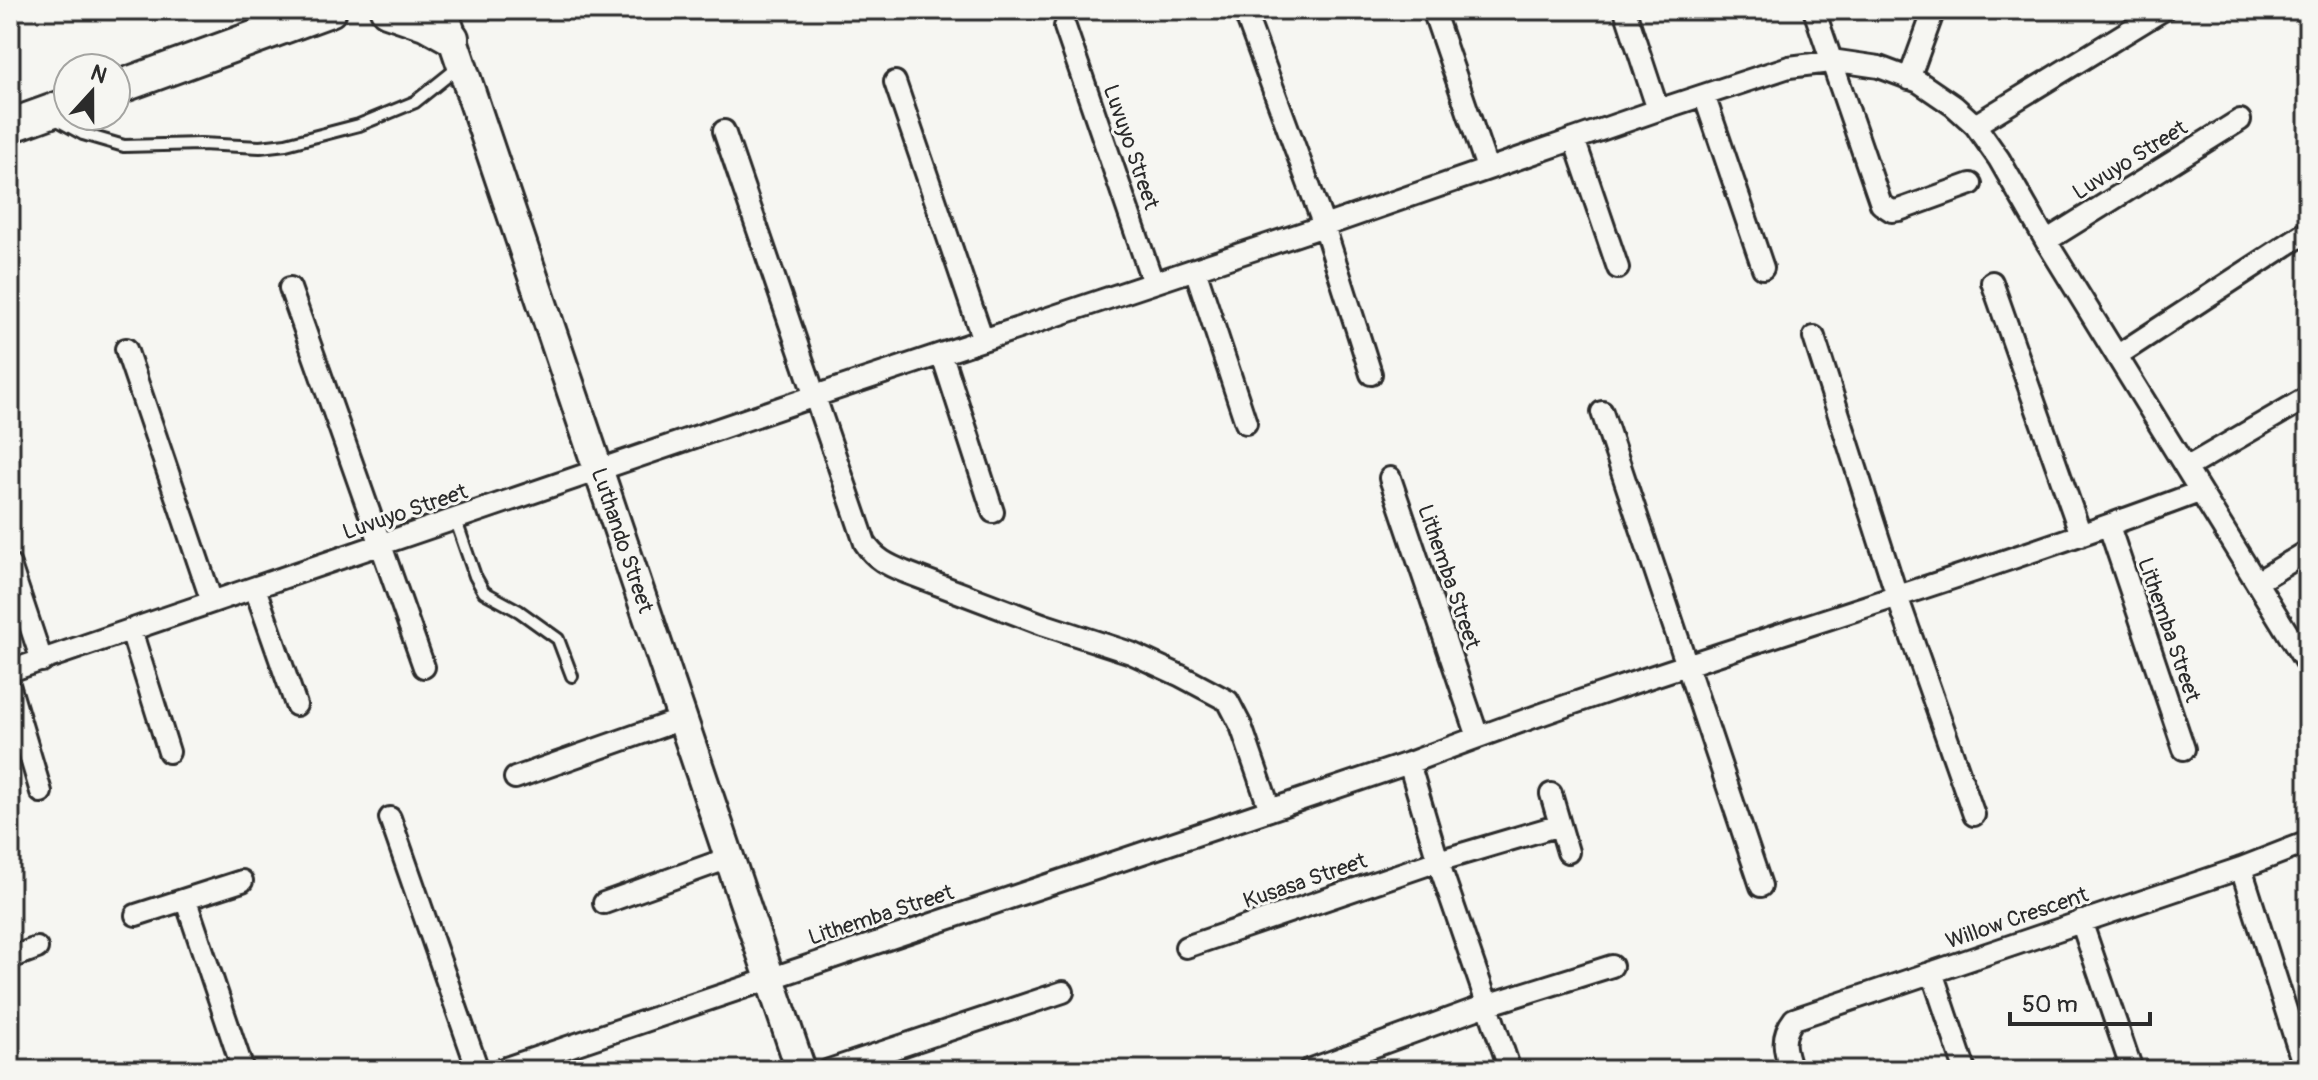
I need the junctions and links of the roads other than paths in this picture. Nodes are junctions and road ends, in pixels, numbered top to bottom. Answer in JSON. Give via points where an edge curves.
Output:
{"nodes":[{"id":1,"x":330,"y":10,"type":"edge"},
{"id":2,"x":387,"y":10,"type":"edge"},
{"id":3,"x":1244,"y":10,"type":"edge"},
{"id":4,"x":1433,"y":10,"type":"edge"},
{"id":5,"x":1625,"y":10,"type":"edge"},
{"id":6,"x":1814,"y":10,"type":"edge"},
{"id":7,"x":1934,"y":10,"type":"edge"},
{"id":8,"x":2163,"y":10,"type":"edge"},
{"id":9,"x":1065,"y":27,"type":"dead end"},
{"id":10,"x":452,"y":30,"type":"edge"},
{"id":11,"x":1833,"y":62,"type":"junction"},
{"id":12,"x":1909,"y":79,"type":"junction"},
{"id":13,"x":132,"y":82,"type":"edge"},
{"id":14,"x":895,"y":82,"type":"dead end"},
{"id":15,"x":1704,"y":95,"type":"junction"},
{"id":16,"x":52,"y":110,"type":"edge"},
{"id":17,"x":1658,"y":110,"type":"junction"},
{"id":18,"x":2240,"y":120,"type":"dead end"},
{"id":19,"x":1975,"y":125,"type":"junction"},
{"id":20,"x":10,"y":126,"type":"edge"},
{"id":21,"x":724,"y":131,"type":"dead end"},
{"id":22,"x":81,"y":132,"type":"edge"},
{"id":23,"x":1574,"y":139,"type":"junction"},
{"id":24,"x":1487,"y":168,"type":"junction"},
{"id":25,"x":1971,"y":184,"type":"dead end"},
{"id":26,"x":1324,"y":226,"type":"junction"},
{"id":27,"x":2308,"y":231,"type":"edge"},
{"id":28,"x":2046,"y":241,"type":"junction"},
{"id":29,"x":1618,"y":268,"type":"dead end"},
{"id":30,"x":1763,"y":268,"type":"dead end"},
{"id":31,"x":1195,"y":269,"type":"junction"},
{"id":32,"x":1992,"y":282,"type":"dead end"},
{"id":33,"x":1153,"y":283,"type":"junction"},
{"id":34,"x":290,"y":288,"type":"dead end"},
{"id":35,"x":1814,"y":337,"type":"dead end"},
{"id":36,"x":983,"y":340,"type":"junction"},
{"id":37,"x":126,"y":349,"type":"dead end"},
{"id":38,"x":942,"y":355,"type":"junction"},
{"id":39,"x":2118,"y":355,"type":"junction"},
{"id":40,"x":1371,"y":374,"type":"dead end"},
{"id":41,"x":815,"y":396,"type":"junction"},
{"id":42,"x":2308,"y":397,"type":"edge"},
{"id":43,"x":1602,"y":412,"type":"dead end"},
{"id":44,"x":1246,"y":423,"type":"dead end"},
{"id":45,"x":2186,"y":468,"type":"junction"},
{"id":46,"x":599,"y":472,"type":"junction"},
{"id":47,"x":1390,"y":478,"type":"dead end"},
{"id":48,"x":2199,"y":492,"type":"junction"},
{"id":49,"x":993,"y":512,"type":"dead end"},
{"id":50,"x":456,"y":521,"type":"junction"},
{"id":51,"x":2109,"y":526,"type":"junction"},
{"id":52,"x":2081,"y":535,"type":"junction"},
{"id":53,"x":382,"y":546,"type":"junction"},
{"id":54,"x":2308,"y":551,"type":"edge"},
{"id":55,"x":10,"y":565,"type":"edge"},
{"id":56,"x":2257,"y":582,"type":"junction"},
{"id":57,"x":255,"y":588,"type":"junction"},
{"id":58,"x":1897,"y":596,"type":"junction"},
{"id":59,"x":212,"y":602,"type":"junction"},
{"id":60,"x":131,"y":630,"type":"junction"},
{"id":61,"x":42,"y":661,"type":"junction"},
{"id":62,"x":1687,"y":666,"type":"junction"},
{"id":63,"x":2308,"y":666,"type":"edge"},
{"id":64,"x":424,"y":667,"type":"dead end"},
{"id":65,"x":10,"y":671,"type":"edge"},
{"id":66,"x":572,"y":676,"type":"dead end"},
{"id":67,"x":10,"y":688,"type":"edge"},
{"id":68,"x":296,"y":705,"type":"dead end"},
{"id":69,"x":682,"y":719,"type":"junction"},
{"id":70,"x":1478,"y":737,"type":"junction"},
{"id":71,"x":2184,"y":749,"type":"dead end"},
{"id":72,"x":169,"y":752,"type":"dead end"},
{"id":73,"x":1409,"y":763,"type":"junction"},
{"id":74,"x":515,"y":778,"type":"dead end"},
{"id":75,"x":41,"y":792,"type":"dead end"},
{"id":76,"x":1551,"y":794,"type":"dead end"},
{"id":77,"x":1270,"y":810,"type":"junction"},
{"id":78,"x":1974,"y":815,"type":"dead end"},
{"id":79,"x":390,"y":818,"type":"dead end"},
{"id":80,"x":1560,"y":825,"type":"junction"},
{"id":81,"x":2308,"y":842,"type":"edge"},
{"id":82,"x":1568,"y":852,"type":"dead end"},
{"id":83,"x":729,"y":858,"type":"junction"},
{"id":84,"x":1438,"y":861,"type":"junction"},
{"id":85,"x":2241,"y":868,"type":"junction"},
{"id":86,"x":242,"y":881,"type":"dead end"},
{"id":87,"x":1761,"y":886,"type":"dead end"},
{"id":88,"x":186,"y":901,"type":"junction"},
{"id":89,"x":604,"y":903,"type":"dead end"},
{"id":90,"x":136,"y":915,"type":"dead end"},
{"id":91,"x":2081,"y":921,"type":"junction"},
{"id":92,"x":1186,"y":947,"type":"dead end"},
{"id":93,"x":37,"y":948,"type":"dead end"},
{"id":94,"x":10,"y":958,"type":"edge"},
{"id":95,"x":1612,"y":966,"type":"dead end"},
{"id":96,"x":1932,"y":972,"type":"junction"},
{"id":97,"x":769,"y":978,"type":"junction"},
{"id":98,"x":1063,"y":992,"type":"dead end"},
{"id":99,"x":1487,"y":1005,"type":"junction"},
{"id":100,"x":506,"y":1069,"type":"edge"},
{"id":101,"x":243,"y":1070,"type":"edge"},
{"id":102,"x":478,"y":1070,"type":"edge"},
{"id":103,"x":801,"y":1070,"type":"edge"},
{"id":104,"x":829,"y":1070,"type":"edge"},
{"id":105,"x":1309,"y":1070,"type":"edge"},
{"id":106,"x":1510,"y":1070,"type":"edge"},
{"id":107,"x":1791,"y":1070,"type":"edge"},
{"id":108,"x":1965,"y":1070,"type":"edge"},
{"id":109,"x":2132,"y":1070,"type":"edge"},
{"id":110,"x":2305,"y":1070,"type":"edge"}],
"edges":[{"from":1,"to":13,"type":"main road"},
{"from":2,"to":10,"type":"main road"},
{"from":3,"to":26,"type":"street"},
{"from":4,"to":24,"type":"street"},
{"from":5,"to":17,"type":"street"},
{"from":6,"to":11,"type":"street"},
{"from":7,"to":12,"type":"street"},
{"from":8,"to":19,"type":"street"},
{"from":9,"to":33,"type":"street","name":"Luvuyo Street"},
{"from":10,"to":22,"type":"lane","via":[[415,102],[359,125],[260,147],[124,146]]},
{"from":10,"to":46,"type":"street","name":"Luthando Street"},
{"from":11,"to":12,"type":"street","name":"Luvuyo Street","via":[[1879,67]]},
{"from":11,"to":15,"type":"street","name":"Luvuyo Street","via":[[1789,67]]},
{"from":11,"to":25,"type":"street","via":[[1881,204],[1892,211],[1904,209]]},
{"from":12,"to":19,"type":"street","name":"Luvuyo Street","via":[[1937,93]]},
{"from":14,"to":36,"type":"street"},
{"from":15,"to":17,"type":"street","name":"Luvuyo Street"},
{"from":15,"to":30,"type":"street"},
{"from":16,"to":20,"type":"main road"},
{"from":17,"to":23,"type":"street","name":"Luvuyo Street"},
{"from":18,"to":28,"type":"street","name":"Luvuyo Street"},
{"from":19,"to":28,"type":"street","name":"Luvuyo Street"},
{"from":21,"to":41,"type":"street"},
{"from":23,"to":24,"type":"street","name":"Luvuyo Street"},
{"from":23,"to":29,"type":"street"},
{"from":24,"to":26,"type":"street","name":"Luvuyo Street"},
{"from":26,"to":31,"type":"street","name":"Luvuyo Street"},
{"from":26,"to":40,"type":"street"},
{"from":27,"to":39,"type":"street"},
{"from":28,"to":39,"type":"street","name":"Luvuyo Street"},
{"from":31,"to":33,"type":"street","name":"Luvuyo Street"},
{"from":31,"to":44,"type":"street"},
{"from":32,"to":52,"type":"street"},
{"from":33,"to":36,"type":"street","name":"Luvuyo Street"},
{"from":34,"to":53,"type":"street"},
{"from":35,"to":58,"type":"street"},
{"from":36,"to":38,"type":"street","name":"Luvuyo Street"},
{"from":37,"to":59,"type":"street"},
{"from":38,"to":41,"type":"street","name":"Luvuyo Street"},
{"from":38,"to":49,"type":"street"},
{"from":39,"to":45,"type":"street","name":"Luvuyo Street"},
{"from":41,"to":46,"type":"street","name":"Luvuyo Street"},
{"from":41,"to":77,"type":"street","via":[[865,543],[883,562],[1143,658],[1228,701]]},
{"from":42,"to":45,"type":"street"},
{"from":43,"to":62,"type":"street"},
{"from":45,"to":48,"type":"street","name":"Luvuyo Street"},
{"from":46,"to":50,"type":"street","name":"Luvuyo Street"},
{"from":46,"to":69,"type":"street","name":"Luthando Street"},
{"from":47,"to":70,"type":"street","name":"Lithemba Street"},
{"from":48,"to":51,"type":"street","name":"Lithemba Street"},
{"from":48,"to":56,"type":"street","name":"Luvuyo Street"},
{"from":50,"to":53,"type":"street","name":"Luvuyo Street"},
{"from":50,"to":66,"type":"lane","via":[[484,592],[558,639]]},
{"from":51,"to":52,"type":"street","name":"Lithemba Street"},
{"from":51,"to":71,"type":"street","name":"Lithemba Street"},
{"from":52,"to":58,"type":"street","name":"Lithemba Street"},
{"from":53,"to":57,"type":"street","name":"Luvuyo Street"},
{"from":53,"to":64,"type":"street"},
{"from":54,"to":56,"type":"street"},
{"from":55,"to":61,"type":"street"},
{"from":56,"to":63,"type":"street","name":"Luvuyo Street"},
{"from":57,"to":59,"type":"street","name":"Luvuyo Street"},
{"from":57,"to":68,"type":"street"},
{"from":58,"to":62,"type":"street","name":"Lithemba Street"},
{"from":58,"to":78,"type":"street"},
{"from":59,"to":60,"type":"street","name":"Luvuyo Street"},
{"from":60,"to":61,"type":"street","name":"Luvuyo Street"},
{"from":60,"to":72,"type":"street"},
{"from":61,"to":65,"type":"street","name":"Luvuyo Street"},
{"from":62,"to":70,"type":"street","name":"Lithemba Street"},
{"from":62,"to":87,"type":"street"},
{"from":67,"to":75,"type":"street"},
{"from":69,"to":74,"type":"street"},
{"from":69,"to":83,"type":"street","name":"Luthando Street"},
{"from":70,"to":73,"type":"street","name":"Lithemba Street"},
{"from":73,"to":77,"type":"street","name":"Lithemba Street"},
{"from":73,"to":84,"type":"street"},
{"from":76,"to":80,"type":"street"},
{"from":77,"to":97,"type":"street","name":"Lithemba Street"},
{"from":79,"to":102,"type":"street"},
{"from":80,"to":82,"type":"street"},
{"from":80,"to":84,"type":"street","name":"Kusasa Street"},
{"from":81,"to":85,"type":"street","name":"Willow Crescent"},
{"from":83,"to":89,"type":"street"},
{"from":83,"to":97,"type":"street","name":"Luthando Street"},
{"from":84,"to":92,"type":"street","name":"Kusasa Street"},
{"from":84,"to":99,"type":"street"},
{"from":85,"to":91,"type":"street","name":"Willow Crescent"},
{"from":85,"to":110,"type":"street"},
{"from":86,"to":88,"type":"street"},
{"from":88,"to":90,"type":"street"},
{"from":88,"to":101,"type":"street"},
{"from":91,"to":96,"type":"street","name":"Willow Crescent"},
{"from":91,"to":109,"type":"street"},
{"from":93,"to":94,"type":"street"},
{"from":95,"to":99,"type":"street"},
{"from":96,"to":107,"type":"street","name":"Willow Crescent","via":[[1794,1019],[1784,1038]]},
{"from":96,"to":108,"type":"street"},
{"from":97,"to":100,"type":"street","name":"Lithemba Street"},
{"from":97,"to":103,"type":"street","name":"Luthando Street"},
{"from":98,"to":104,"type":"street"},
{"from":99,"to":105,"type":"street"},
{"from":99,"to":106,"type":"street"}]}
